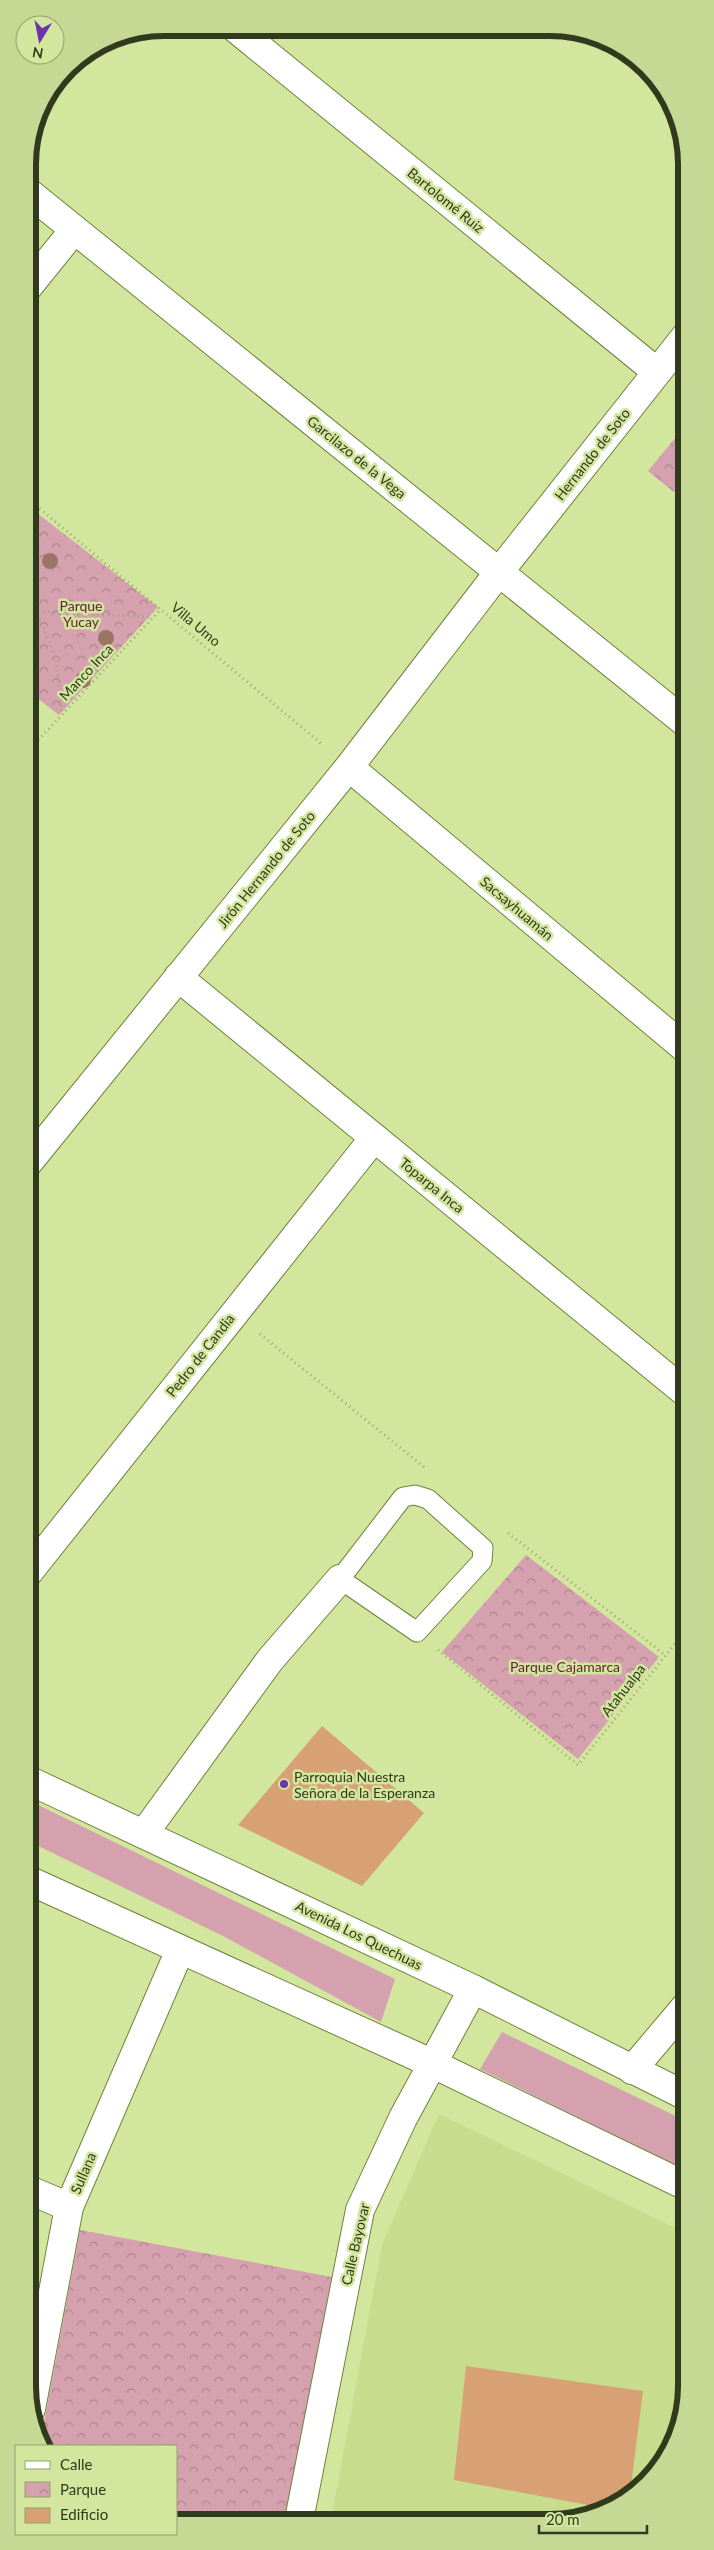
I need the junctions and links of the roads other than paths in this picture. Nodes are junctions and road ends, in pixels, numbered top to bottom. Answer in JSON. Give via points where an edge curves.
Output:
{"nodes":[{"id":1,"x":246,"y":37,"type":"edge"},
{"id":2,"x":37,"y":199,"type":"edge"},
{"id":3,"x":74,"y":230,"type":"junction"},
{"id":4,"x":37,"y":276,"type":"edge"},
{"id":5,"x":678,"y":346,"type":"edge"},
{"id":6,"x":657,"y":372,"type":"junction"},
{"id":7,"x":499,"y":572,"type":"junction"},
{"id":8,"x":678,"y":716,"type":"edge"},
{"id":9,"x":349,"y":767,"type":"junction"},
{"id":10,"x":178,"y":978,"type":"junction"},
{"id":11,"x":678,"y":1042,"type":"edge"},
{"id":12,"x":374,"y":1138,"type":"junction"},
{"id":13,"x":37,"y":1152,"type":"edge"},
{"id":14,"x":677,"y":1386,"type":"edge"},
{"id":15,"x":36,"y":1562,"type":"edge"},
{"id":16,"x":340,"y":1579,"type":"junction"},
{"id":17,"x":36,"y":1784,"type":"edge"},
{"id":18,"x":145,"y":1832,"type":"junction"},
{"id":19,"x":36,"y":1884,"type":"edge"},
{"id":20,"x":180,"y":1950,"type":"junction"},
{"id":21,"x":473,"y":1989,"type":"junction"},
{"id":22,"x":677,"y":2016,"type":"edge"},
{"id":23,"x":432,"y":2063,"type":"junction"},
{"id":24,"x":632,"y":2070,"type":"junction"},
{"id":25,"x":677,"y":2092,"type":"edge"},
{"id":26,"x":677,"y":2182,"type":"edge"},
{"id":27,"x":36,"y":2193,"type":"edge"},
{"id":28,"x":69,"y":2207,"type":"junction"},
{"id":29,"x":36,"y":2382,"type":"edge"},
{"id":30,"x":300,"y":2514,"type":"edge"}],
"edges":[{"from":1,"to":6,"type":"street","name":"Bartolomé Ruiz"},
{"from":2,"to":3,"type":"street","name":"Garcilazo de la Vega"},
{"from":3,"to":4,"type":"street"},
{"from":3,"to":7,"type":"street","name":"Garcilazo de la Vega"},
{"from":5,"to":6,"type":"street","name":"Hernando de Soto"},
{"from":6,"to":7,"type":"street","name":"Hernando de Soto"},
{"from":7,"to":8,"type":"street","name":"Garcilazo de la Vega"},
{"from":7,"to":9,"type":"street","name":"Jirón Hernando de Soto"},
{"from":9,"to":10,"type":"street","name":"Jirón Hernando de Soto"},
{"from":9,"to":11,"type":"street","name":"Sacsayhuamán"},
{"from":10,"to":12,"type":"street","name":"Toparpa Inca"},
{"from":10,"to":13,"type":"street","name":"Jirón Hernando de Soto"},
{"from":12,"to":14,"type":"street","name":"Toparpa Inca"},
{"from":12,"to":15,"type":"street","name":"Pedro de Candia"},
{"from":16,"to":16,"type":"lane","via":[[404,1497],[415,1495],[428,1499],[483,1548],[482,1561],[417,1632]]},
{"from":16,"to":18,"type":"street","via":[[270,1660]]},
{"from":17,"to":18,"type":"street","name":"Avenida Los Quechuas"},
{"from":18,"to":21,"type":"street","name":"Avenida Los Quechuas"},
{"from":19,"to":20,"type":"street"},
{"from":20,"to":23,"type":"street"},
{"from":20,"to":28,"type":"street","name":"Sullana"},
{"from":21,"to":23,"type":"street","name":"Calle Bayovar"},
{"from":21,"to":24,"type":"street","name":"Avenida Los Quechuas"},
{"from":22,"to":24,"type":"street"},
{"from":23,"to":26,"type":"street"},
{"from":23,"to":30,"type":"street","name":"Calle Bayovar","via":[[360,2210]]},
{"from":24,"to":25,"type":"street","name":"Avenida Los Quechuas"},
{"from":27,"to":28,"type":"street"},
{"from":28,"to":29,"type":"street","name":"Sullana"}]}
